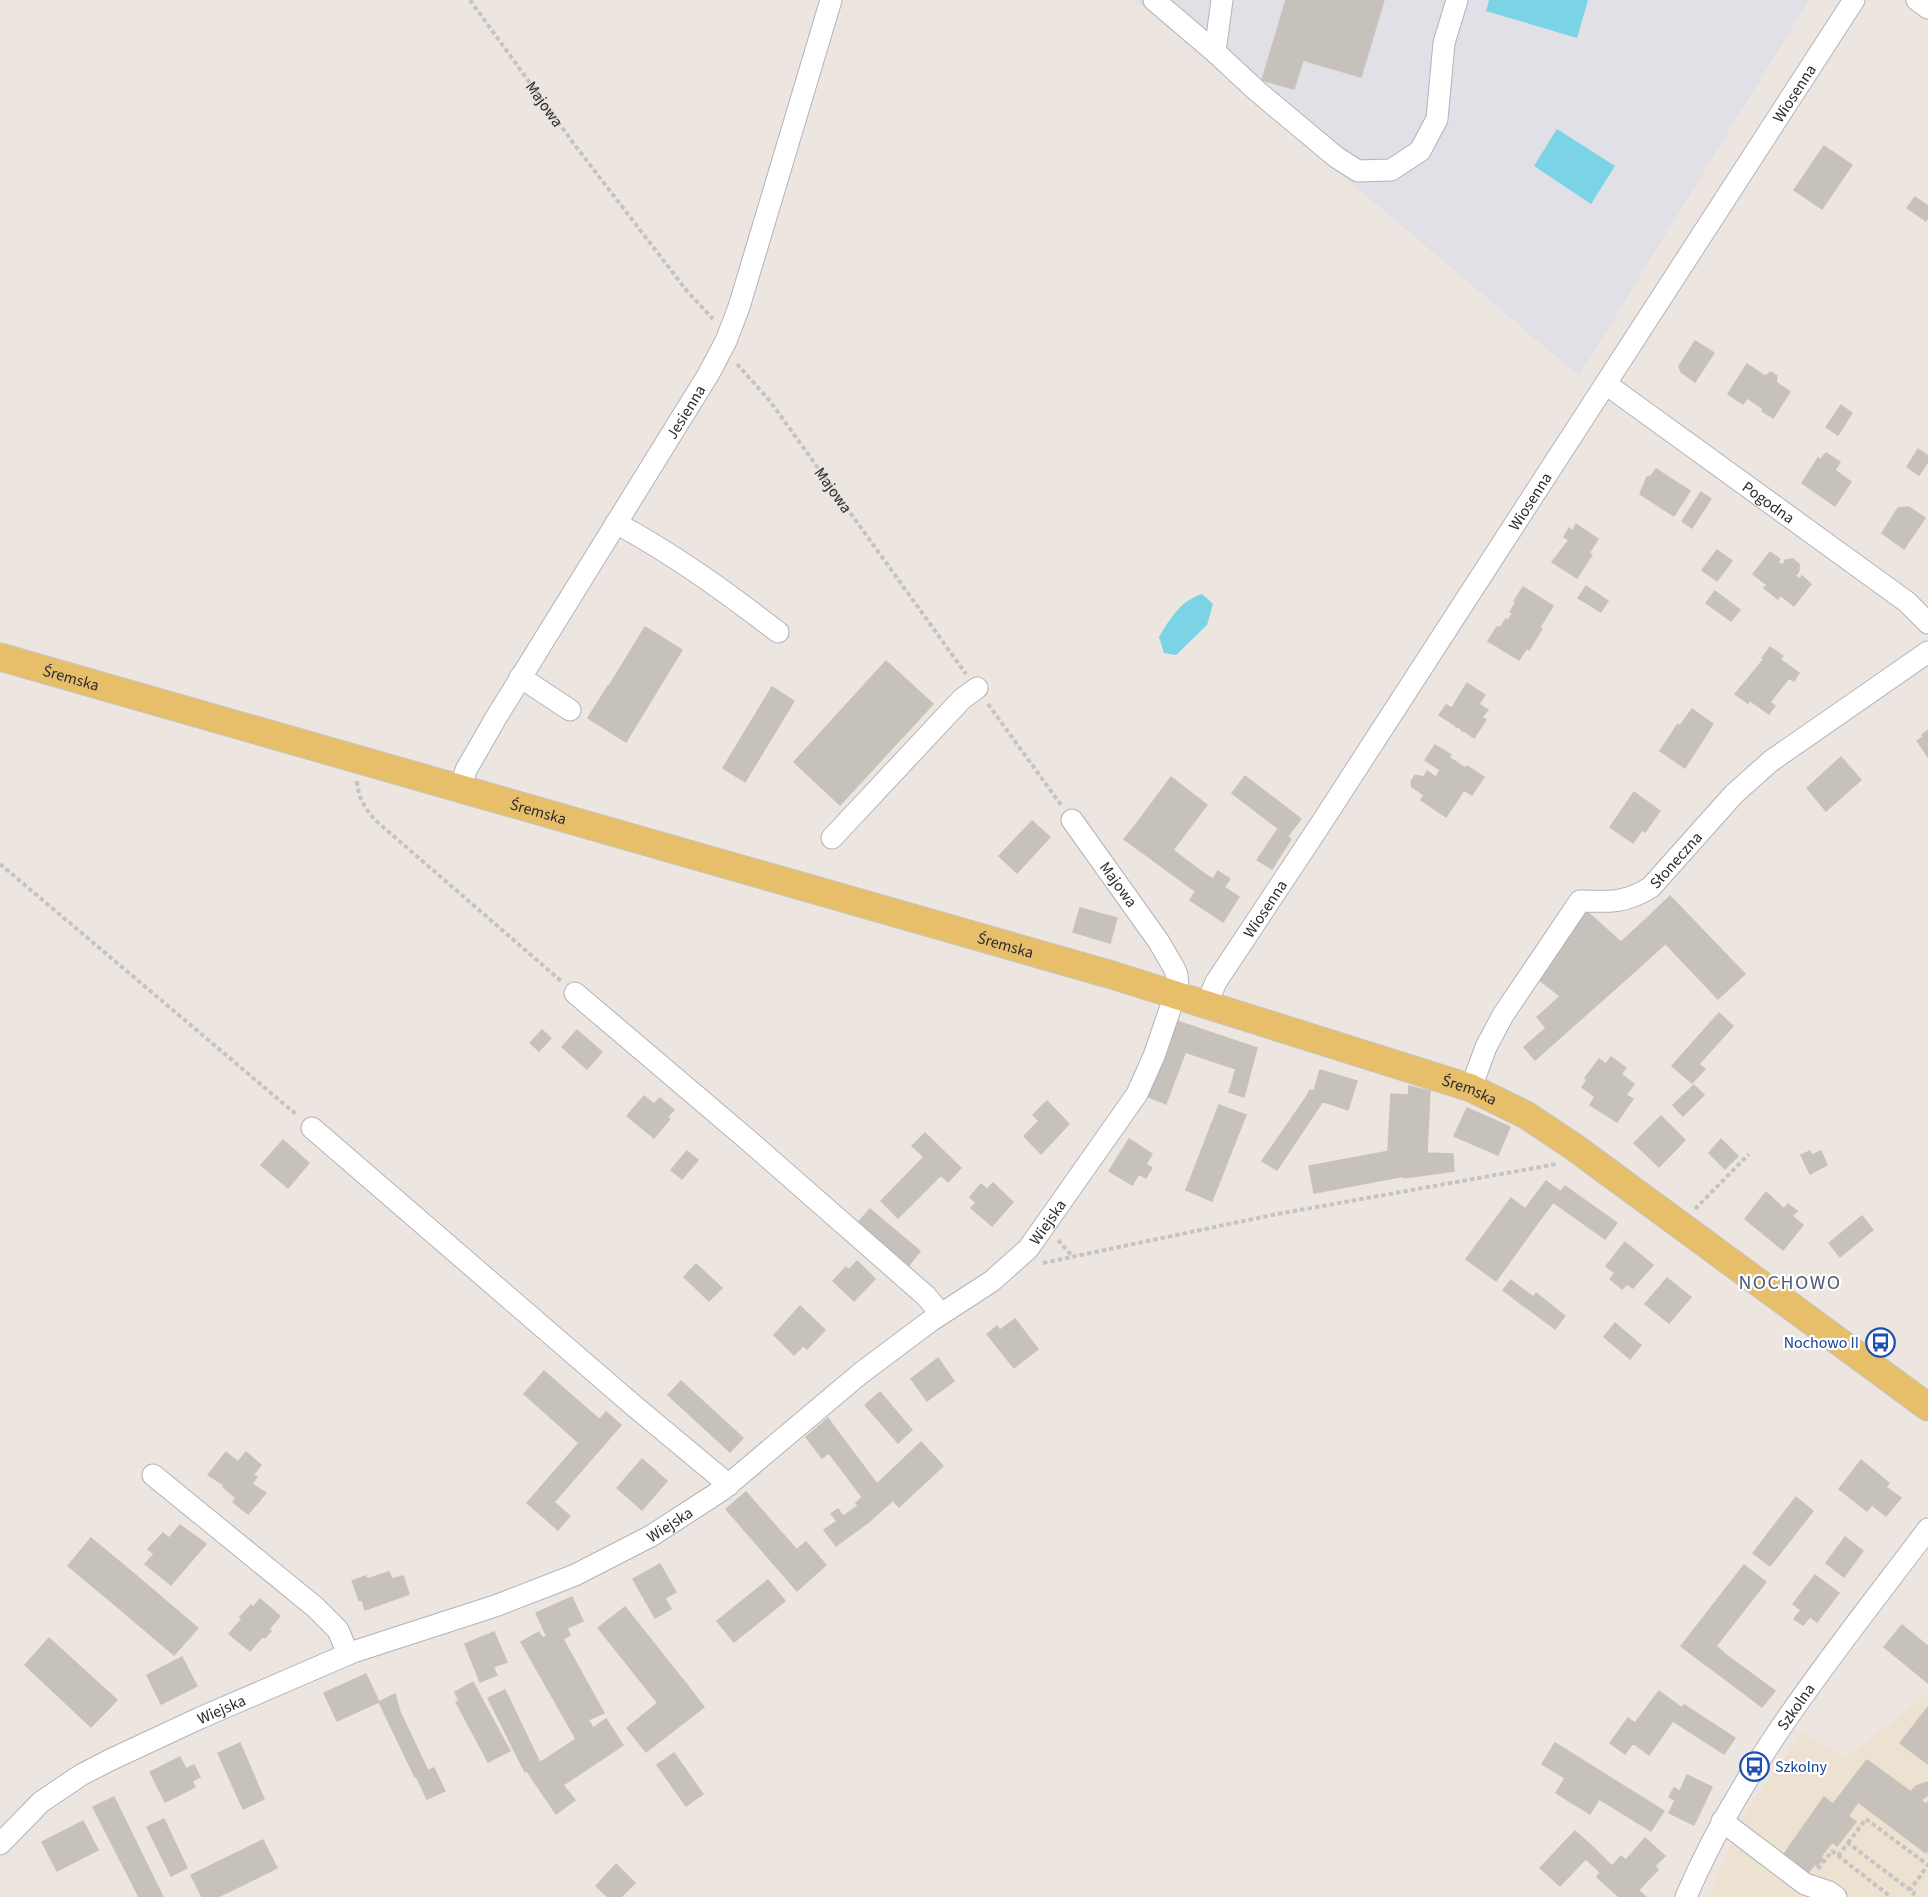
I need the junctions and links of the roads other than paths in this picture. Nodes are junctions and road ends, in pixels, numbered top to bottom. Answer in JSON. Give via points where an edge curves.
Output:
{"nodes":[{"id":1,"x":831,"y":0,"type":"edge"},
{"id":2,"x":1154,"y":0,"type":"edge"},
{"id":3,"x":1222,"y":0,"type":"edge"},
{"id":4,"x":1457,"y":0,"type":"edge"},
{"id":5,"x":1854,"y":0,"type":"edge"},
{"id":6,"x":1917,"y":0,"type":"edge"},
{"id":7,"x":1928,"y":8,"type":"edge"},
{"id":8,"x":1215,"y":52,"type":"junction"},
{"id":9,"x":1606,"y":384,"type":"junction"},
{"id":10,"x":616,"y":523,"type":"junction"},
{"id":11,"x":1928,"y":623,"type":"edge"},
{"id":12,"x":778,"y":632,"type":"dead end"},
{"id":13,"x":1928,"y":652,"type":"edge"},
{"id":14,"x":0,"y":657,"type":"edge"},
{"id":15,"x":520,"y":677,"type":"junction"},
{"id":16,"x":977,"y":688,"type":"road end"},
{"id":17,"x":570,"y":710,"type":"dead end"},
{"id":18,"x":460,"y":789,"type":"junction"},
{"id":19,"x":1072,"y":820,"type":"road end"},
{"id":20,"x":832,"y":838,"type":"dead end"},
{"id":21,"x":575,"y":993,"type":"road end"},
{"id":22,"x":1175,"y":994,"type":"junction"},
{"id":23,"x":1207,"y":1004,"type":"junction"},
{"id":24,"x":1471,"y":1088,"type":"junction"},
{"id":25,"x":312,"y":1128,"type":"road end"},
{"id":26,"x":941,"y":1314,"type":"junction"},
{"id":27,"x":1928,"y":1407,"type":"edge"},
{"id":28,"x":153,"y":1475,"type":"dead end"},
{"id":29,"x":729,"y":1485,"type":"junction"},
{"id":30,"x":1928,"y":1528,"type":"edge"},
{"id":31,"x":348,"y":1654,"type":"junction"},
{"id":32,"x":1722,"y":1821,"type":"junction"},
{"id":33,"x":0,"y":1844,"type":"edge"},
{"id":34,"x":1686,"y":1897,"type":"edge"},
{"id":35,"x":1836,"y":1897,"type":"edge"}],
"edges":[{"from":1,"to":10,"type":"street","name":"Jesienna","via":[[748,280],[726,341]]},
{"from":2,"to":8,"type":"street"},
{"from":3,"to":8,"type":"street"},
{"from":4,"to":8,"type":"street","via":[[1444,44],[1437,119],[1420,152],[1391,170],[1358,171],[1336,157]]},
{"from":5,"to":9,"type":"street","name":"Wiosenna"},
{"from":6,"to":7,"type":"street"},
{"from":9,"to":11,"type":"street","name":"Pogodna","via":[[1906,602]]},
{"from":9,"to":23,"type":"street","name":"Wiosenna","via":[[1228,963]]},
{"from":10,"to":12,"type":"street","via":[[707,578]]},
{"from":10,"to":15,"type":"street","name":"Jesienna"},
{"from":13,"to":24,"type":"street","name":"Słoneczna","via":[[1771,761],[1734,794],[1651,887],[1619,901],[1580,901],[1503,1015],[1485,1047]]},
{"from":14,"to":18,"type":"main road","name":"Śremska"},
{"from":15,"to":17,"type":"street"},
{"from":15,"to":18,"type":"street","name":"Jesienna","via":[[470,763]]},
{"from":16,"to":20,"type":"street","via":[[962,699]]},
{"from":18,"to":22,"type":"main road","name":"Śremska"},
{"from":19,"to":22,"type":"street","name":"Majowa","via":[[1159,942],[1177,975]]},
{"from":21,"to":26,"type":"street","via":[[926,1296]]},
{"from":22,"to":23,"type":"main road","name":"Śremska"},
{"from":22,"to":26,"type":"street","name":"Wiejska","via":[[1137,1094],[1046,1226],[1015,1263]]},
{"from":23,"to":24,"type":"main road","name":"Śremska"},
{"from":24,"to":27,"type":"main road","name":"Śremska","via":[[1526,1115],[1574,1147]]},
{"from":25,"to":29,"type":"street"},
{"from":26,"to":29,"type":"street","name":"Wiejska","via":[[861,1373]]},
{"from":28,"to":31,"type":"street","via":[[315,1607],[338,1630]]},
{"from":29,"to":31,"type":"street","name":"Wiejska","via":[[651,1536],[575,1575]]},
{"from":30,"to":32,"type":"street","name":"Szkolna","via":[[1785,1720]]},
{"from":31,"to":33,"type":"street","name":"Wiejska","via":[[81,1775],[41,1802]]},
{"from":32,"to":34,"type":"street","name":"Szkolna"},
{"from":32,"to":35,"type":"street","via":[[1805,1884]]}]}
